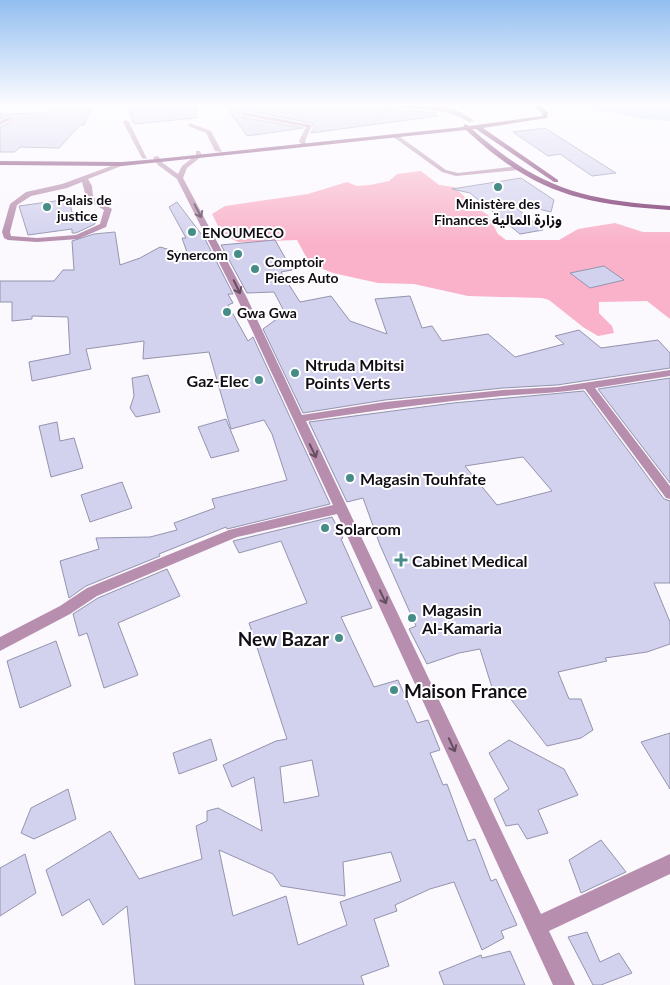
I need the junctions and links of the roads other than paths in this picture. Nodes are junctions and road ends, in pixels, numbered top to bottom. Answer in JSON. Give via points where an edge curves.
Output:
{"nodes":[{"id":1,"x":142,"y":152,"type":"edge"},
{"id":2,"x":213,"y":152,"type":"edge"},
{"id":3,"x":217,"y":152,"type":"edge"},
{"id":4,"x":418,"y":152,"type":"edge"},
{"id":5,"x":494,"y":152,"type":"edge"},
{"id":6,"x":513,"y":152,"type":"edge"},
{"id":7,"x":198,"y":154,"type":"junction"},
{"id":8,"x":0,"y":157,"type":"edge"},
{"id":9,"x":145,"y":158,"type":"junction"},
{"id":10,"x":157,"y":159,"type":"junction"},
{"id":11,"x":0,"y":163,"type":"edge"},
{"id":12,"x":122,"y":164,"type":"junction"},
{"id":13,"x":518,"y":168,"type":"junction"},
{"id":14,"x":180,"y":178,"type":"junction"},
{"id":15,"x":84,"y":179,"type":"junction"},
{"id":16,"x":603,"y":200,"type":"junction"},
{"id":17,"x":670,"y":208,"type":"edge"},
{"id":18,"x":670,"y":373,"type":"edge"},
{"id":19,"x":588,"y":386,"type":"junction"},
{"id":20,"x":298,"y":419,"type":"junction"},
{"id":21,"x":670,"y":495,"type":"edge"},
{"id":22,"x":341,"y":508,"type":"junction"},
{"id":23,"x":0,"y":644,"type":"edge"},
{"id":24,"x":670,"y":864,"type":"edge"},
{"id":25,"x":537,"y":926,"type":"junction"},
{"id":26,"x":564,"y":985,"type":"edge"}],
"edges":[{"from":1,"to":9,"type":"street"},
{"from":2,"to":7,"type":"main road"},
{"from":3,"to":7,"type":"main road"},
{"from":4,"to":13,"type":"street","via":[[451,174]]},
{"from":5,"to":13,"type":"main road"},
{"from":6,"to":16,"type":"main road","via":[[565,186]]},
{"from":7,"to":10,"type":"main road"},
{"from":7,"to":14,"type":"street","via":[[184,167]]},
{"from":8,"to":9,"type":"main road","via":[[55,160]]},
{"from":9,"to":10,"type":"main road"},
{"from":10,"to":12,"type":"main road"},
{"from":10,"to":14,"type":"street"},
{"from":11,"to":12,"type":"main road"},
{"from":12,"to":15,"type":"street"},
{"from":13,"to":16,"type":"main road","via":[[562,191]]},
{"from":14,"to":20,"type":"street","one_way":true,"via":[[242,298]]},
{"from":15,"to":15,"type":"street","via":[[29,194],[14,204],[6,232],[8,238],[78,237],[103,225],[108,209],[90,198]]},
{"from":16,"to":17,"type":"main road"},
{"from":18,"to":19,"type":"street"},
{"from":19,"to":20,"type":"street","via":[[384,405]]},
{"from":19,"to":21,"type":"street"},
{"from":20,"to":22,"type":"street","one_way":true},
{"from":22,"to":23,"type":"street","via":[[234,533],[92,592]]},
{"from":22,"to":25,"type":"street","one_way":true},
{"from":24,"to":25,"type":"street"},
{"from":25,"to":26,"type":"street"}]}
